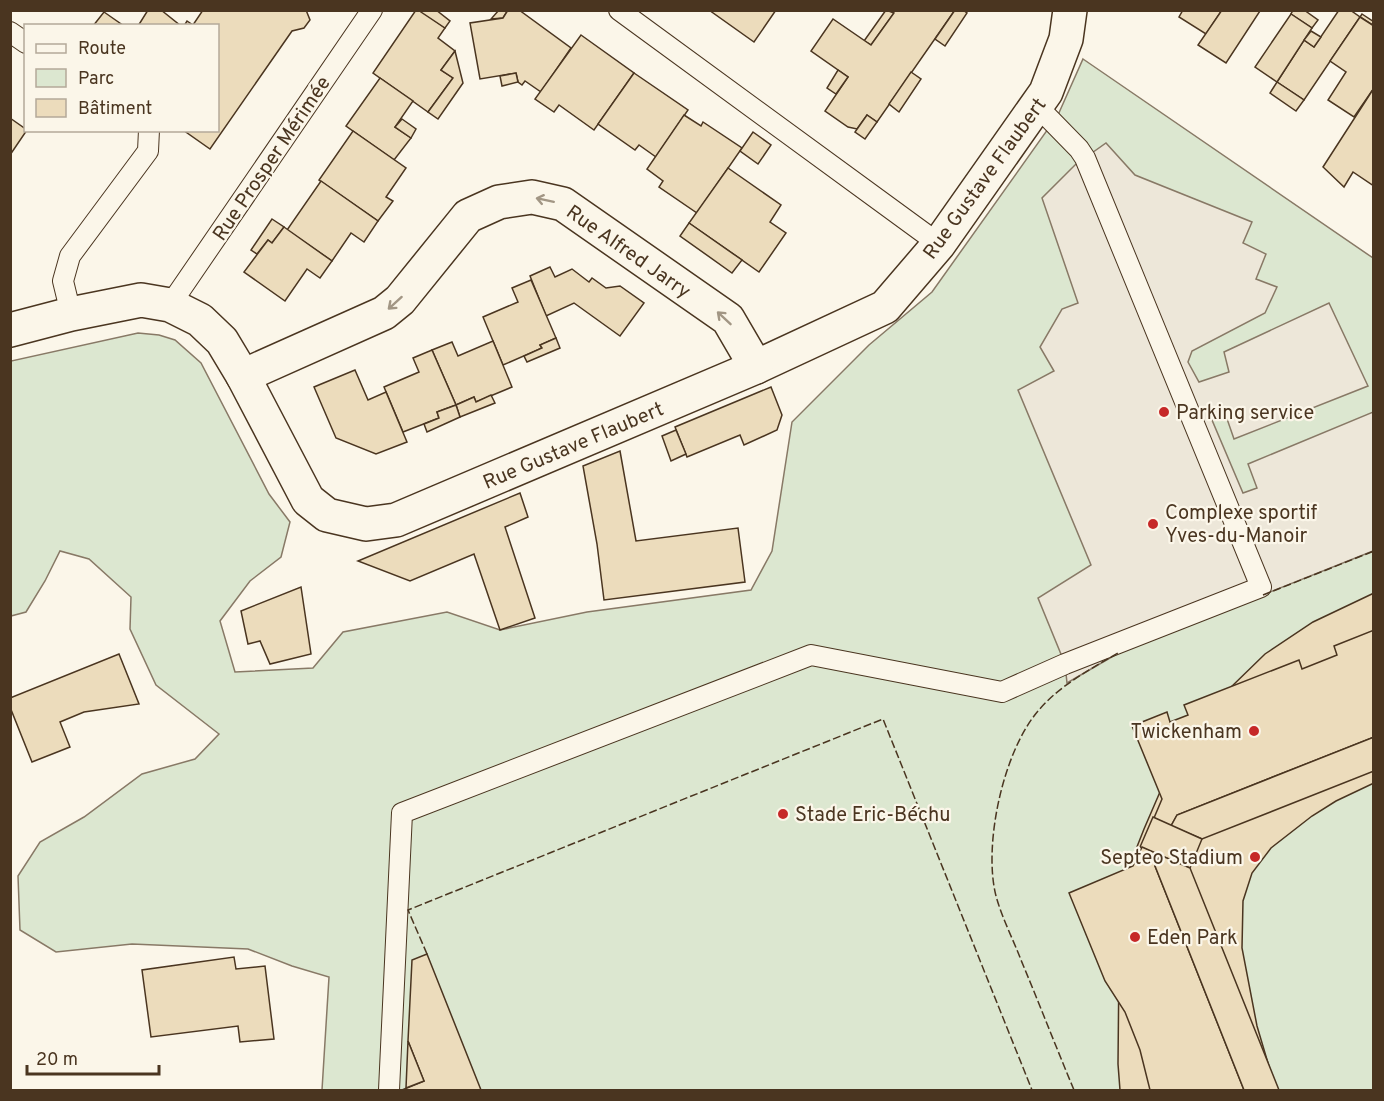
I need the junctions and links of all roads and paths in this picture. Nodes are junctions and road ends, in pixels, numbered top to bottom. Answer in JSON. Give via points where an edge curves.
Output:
{"nodes":[{"id":1,"x":372,"y":10,"type":"edge"},
{"id":2,"x":619,"y":10,"type":"edge"},
{"id":3,"x":1070,"y":10,"type":"edge"},
{"id":4,"x":10,"y":32,"type":"edge"},
{"id":5,"x":24,"y":42,"type":"edge"},
{"id":6,"x":1036,"y":105,"type":"junction"},
{"id":7,"x":149,"y":132,"type":"edge"},
{"id":8,"x":939,"y":244,"type":"junction"},
{"id":9,"x":170,"y":305,"type":"junction"},
{"id":10,"x":71,"y":314,"type":"junction"},
{"id":11,"x":10,"y":330,"type":"edge"},
{"id":12,"x":756,"y":367,"type":"junction"},
{"id":13,"x":243,"y":376,"type":"junction"},
{"id":14,"x":389,"y":1090,"type":"edge"}],
"edges":[{"from":1,"to":9,"type":"lane","name":"Rue Prosper Mérimée"},
{"from":2,"to":8,"type":"lane"},
{"from":3,"to":6,"type":"street","name":"Rue Gustave Flaubert","via":[[1066,39],[1046,92]]},
{"from":4,"to":5,"type":"lane"},
{"from":6,"to":8,"type":"street","name":"Rue Gustave Flaubert"},
{"from":6,"to":14,"type":"lane","via":[[1085,158],[1261,587],[1002,692],[811,655],[402,813]]},
{"from":7,"to":10,"type":"lane","via":[[148,151],[70,256],[63,281]]},
{"from":8,"to":12,"type":"street","name":"Rue Gustave Flaubert","via":[[885,307]]},
{"from":9,"to":10,"type":"street","name":"Rue Gustave Flaubert","via":[[141,300]]},
{"from":9,"to":13,"type":"street","name":"Rue Gustave Flaubert","via":[[200,320],[222,340]]},
{"from":10,"to":11,"type":"street","name":"Rue Gustave Flaubert"},
{"from":12,"to":13,"type":"street","name":"Rue Gustave Flaubert","via":[[396,520],[366,524],[327,515],[308,500]]},
{"from":12,"to":13,"type":"street","name":"Rue Alfred Jarry","one_way":true,"via":[[728,319],[563,204],[532,197],[499,201],[468,216],[400,300],[384,313]]}]}
